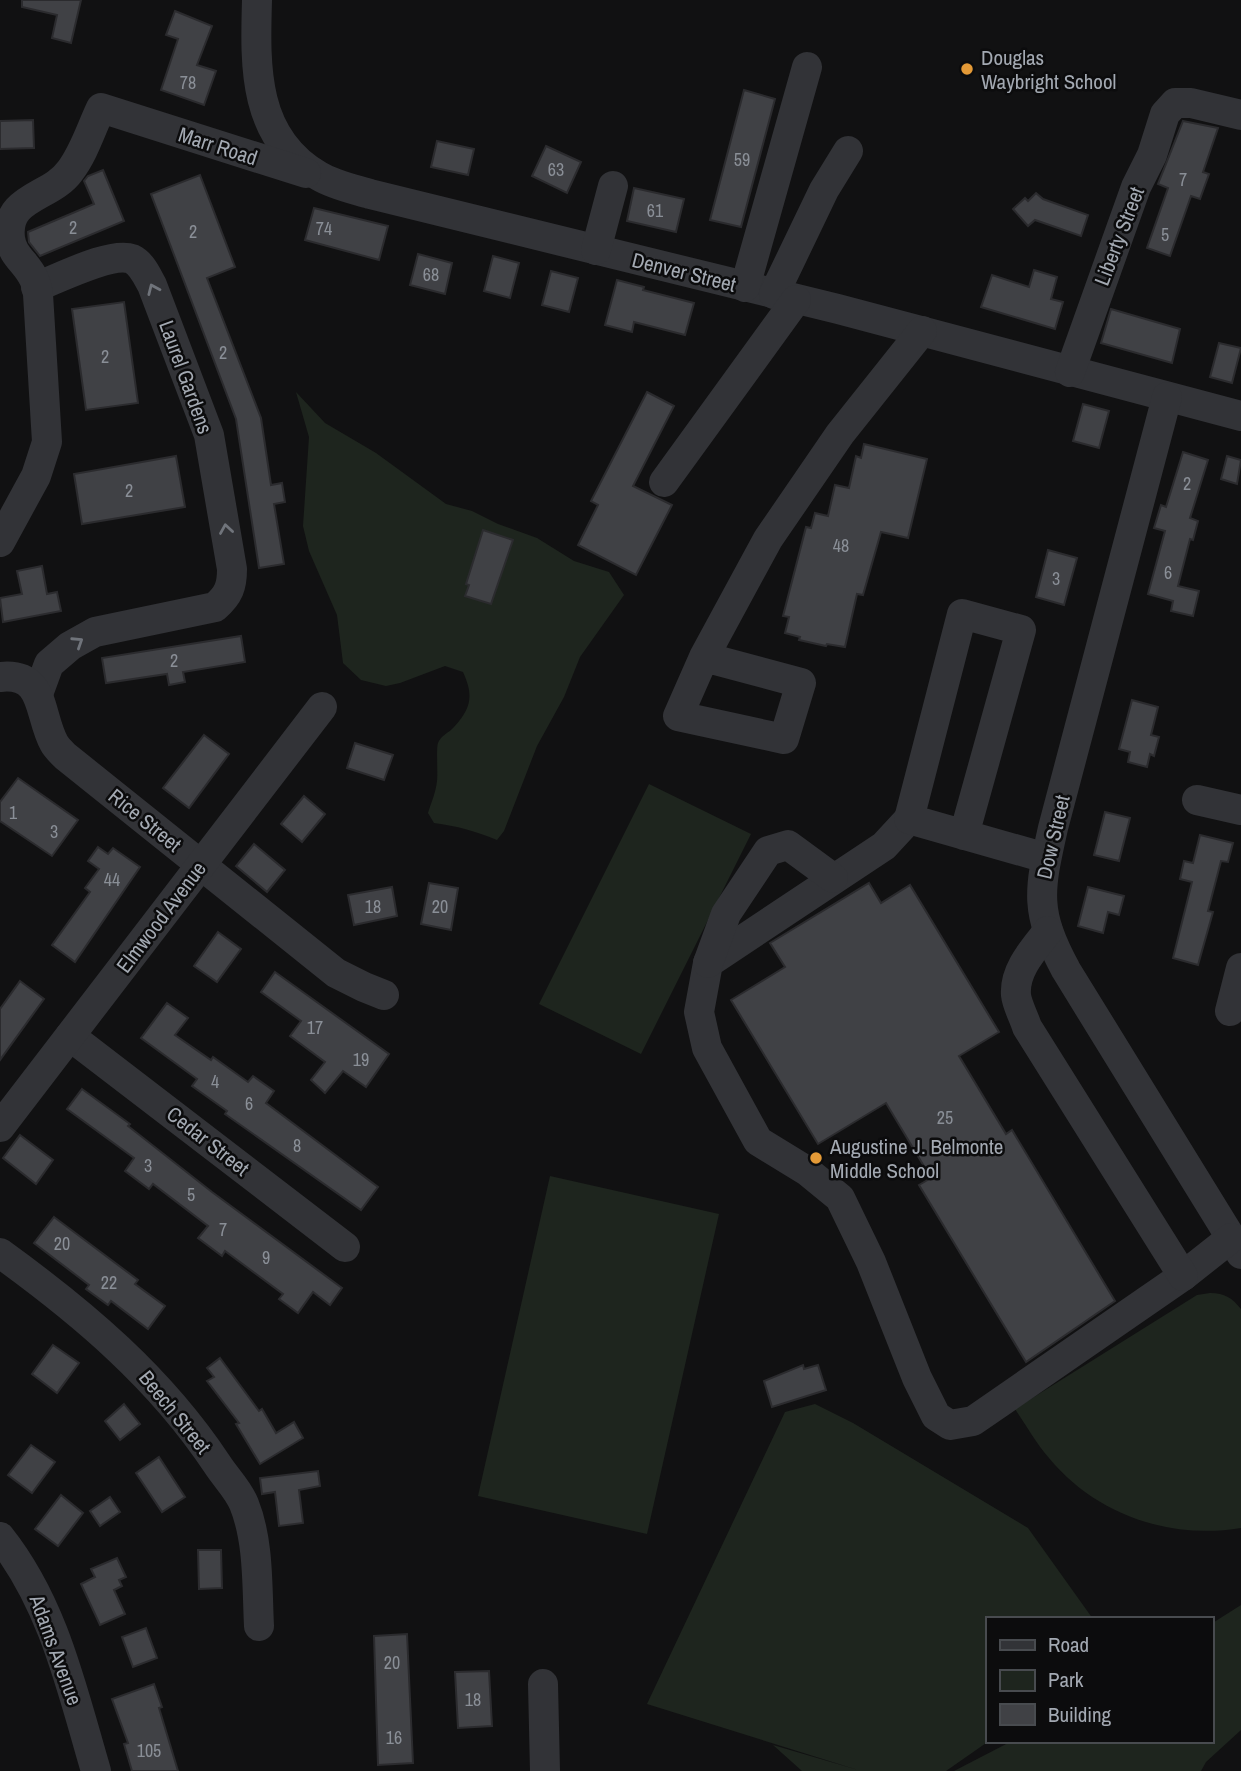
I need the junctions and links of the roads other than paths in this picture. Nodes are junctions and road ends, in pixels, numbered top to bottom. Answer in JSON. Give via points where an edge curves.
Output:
{"nodes":[{"id":1,"x":257,"y":0,"type":"edge"},
{"id":2,"x":807,"y":67,"type":"dead end"},
{"id":3,"x":1241,"y":115,"type":"edge"},
{"id":4,"x":848,"y":151,"type":"dead end"},
{"id":5,"x":336,"y":183,"type":"junction"},
{"id":6,"x":613,"y":186,"type":"dead end"},
{"id":7,"x":5,"y":238,"type":"edge"},
{"id":8,"x":596,"y":250,"type":"junction"},
{"id":9,"x":36,"y":287,"type":"junction"},
{"id":10,"x":745,"y":287,"type":"junction"},
{"id":11,"x":785,"y":297,"type":"junction"},
{"id":12,"x":922,"y":331,"type":"junction"},
{"id":13,"x":1070,"y":372,"type":"junction"},
{"id":14,"x":1167,"y":397,"type":"junction"},
{"id":15,"x":1241,"y":416,"type":"edge"},
{"id":16,"x":664,"y":482,"type":"dead end"},
{"id":17,"x":0,"y":542,"type":"edge"},
{"id":18,"x":704,"y":657,"type":"dead end"},
{"id":19,"x":0,"y":677,"type":"edge"},
{"id":20,"x":38,"y":694,"type":"junction"},
{"id":21,"x":323,"y":707,"type":"dead end"},
{"id":22,"x":1197,"y":800,"type":"dead end"},
{"id":23,"x":1241,"y":810,"type":"edge"},
{"id":24,"x":909,"y":819,"type":"junction"},
{"id":25,"x":964,"y":835,"type":"junction"},
{"id":26,"x":1046,"y":858,"type":"junction"},
{"id":27,"x":201,"y":865,"type":"junction"},
{"id":28,"x":833,"y":878,"type":"junction"},
{"id":29,"x":1048,"y":931,"type":"junction"},
{"id":30,"x":708,"y":963,"type":"junction"},
{"id":31,"x":1241,"y":968,"type":"edge"},
{"id":32,"x":384,"y":995,"type":"dead end"},
{"id":33,"x":1230,"y":1011,"type":"dead end"},
{"id":34,"x":71,"y":1036,"type":"junction"},
{"id":35,"x":0,"y":1127,"type":"edge"},
{"id":36,"x":1236,"y":1246,"type":"edge"},
{"id":37,"x":345,"y":1247,"type":"dead end"},
{"id":38,"x":0,"y":1253,"type":"edge"},
{"id":39,"x":1182,"y":1276,"type":"junction"},
{"id":40,"x":0,"y":1537,"type":"edge"},
{"id":41,"x":259,"y":1626,"type":"dead end"},
{"id":42,"x":543,"y":1684,"type":"dead end"},
{"id":43,"x":96,"y":1771,"type":"edge"},
{"id":44,"x":545,"y":1771,"type":"edge"}],
"edges":[{"from":1,"to":5,"type":"street","name":"Denver Street","via":[[257,73],[265,111],[286,150],[302,165]]},
{"from":2,"to":10,"type":"street"},
{"from":3,"to":13,"type":"street","name":"Liberty Street","via":[[1191,103],[1175,103],[1166,114]]},
{"from":4,"to":11,"type":"street","via":[[824,190]]},
{"from":5,"to":7,"type":"street","name":"Marr Road","via":[[101,108],[68,175],[16,208]]},
{"from":5,"to":8,"type":"street","name":"Denver Street"},
{"from":6,"to":8,"type":"street"},
{"from":7,"to":9,"type":"street"},
{"from":8,"to":10,"type":"street","name":"Denver Street"},
{"from":9,"to":17,"type":"street","via":[[47,442],[36,476]]},
{"from":20,"to":9,"type":"street","name":"Laurel Gardens","one_way":true,"via":[[49,664],[95,632],[215,607],[232,585],[232,569],[209,435],[152,285],[139,264],[119,257],[104,260]]},
{"from":10,"to":11,"type":"street","name":"Denver Street"},
{"from":11,"to":12,"type":"street","name":"Denver Street"},
{"from":11,"to":16,"type":"street"},
{"from":12,"to":13,"type":"street","name":"Denver Street"},
{"from":12,"to":18,"type":"street","via":[[840,433],[768,539]]},
{"from":13,"to":14,"type":"street","name":"Denver Street"},
{"from":14,"to":15,"type":"street","name":"Denver Street"},
{"from":14,"to":26,"type":"street","name":"Dow Street"},
{"from":19,"to":20,"type":"street","via":[[21,679]]},
{"from":20,"to":27,"type":"street","name":"Rice Street","via":[[54,744]]},
{"from":21,"to":27,"type":"street","name":"Elmwood Avenue"},
{"from":22,"to":23,"type":"street"},
{"from":24,"to":25,"type":"street"},
{"from":24,"to":25,"type":"street","via":[[962,614],[1021,630]]},
{"from":24,"to":28,"type":"street","via":[[884,846]]},
{"from":25,"to":26,"type":"street"},
{"from":26,"to":29,"type":"street","name":"Dow Street","via":[[1041,899]]},
{"from":27,"to":32,"type":"street","name":"Rice Street","via":[[336,973]]},
{"from":27,"to":34,"type":"street","name":"Elmwood Avenue"},
{"from":28,"to":30,"type":"street"},
{"from":28,"to":30,"type":"street","via":[[788,845],[768,851],[726,914]]},
{"from":29,"to":36,"type":"street","name":"Dow Street","via":[[1066,970]]},
{"from":29,"to":39,"type":"street","via":[[1018,978],[1016,995],[1027,1027]]},
{"from":30,"to":39,"type":"street","via":[[699,1012],[707,1048],[758,1141],[840,1198],[872,1262],[917,1378],[936,1416],[950,1426],[973,1421]]},
{"from":31,"to":33,"type":"street"},
{"from":34,"to":35,"type":"street","name":"Elmwood Avenue"},
{"from":34,"to":37,"type":"street","name":"Cedar Street"},
{"from":36,"to":39,"type":"street"},
{"from":38,"to":41,"type":"street","name":"Beech Street","via":[[60,1297],[130,1359],[185,1418],[239,1493],[251,1535]]},
{"from":40,"to":43,"type":"street","name":"Adams Avenue","via":[[47,1616]]},
{"from":42,"to":44,"type":"street"}]}
